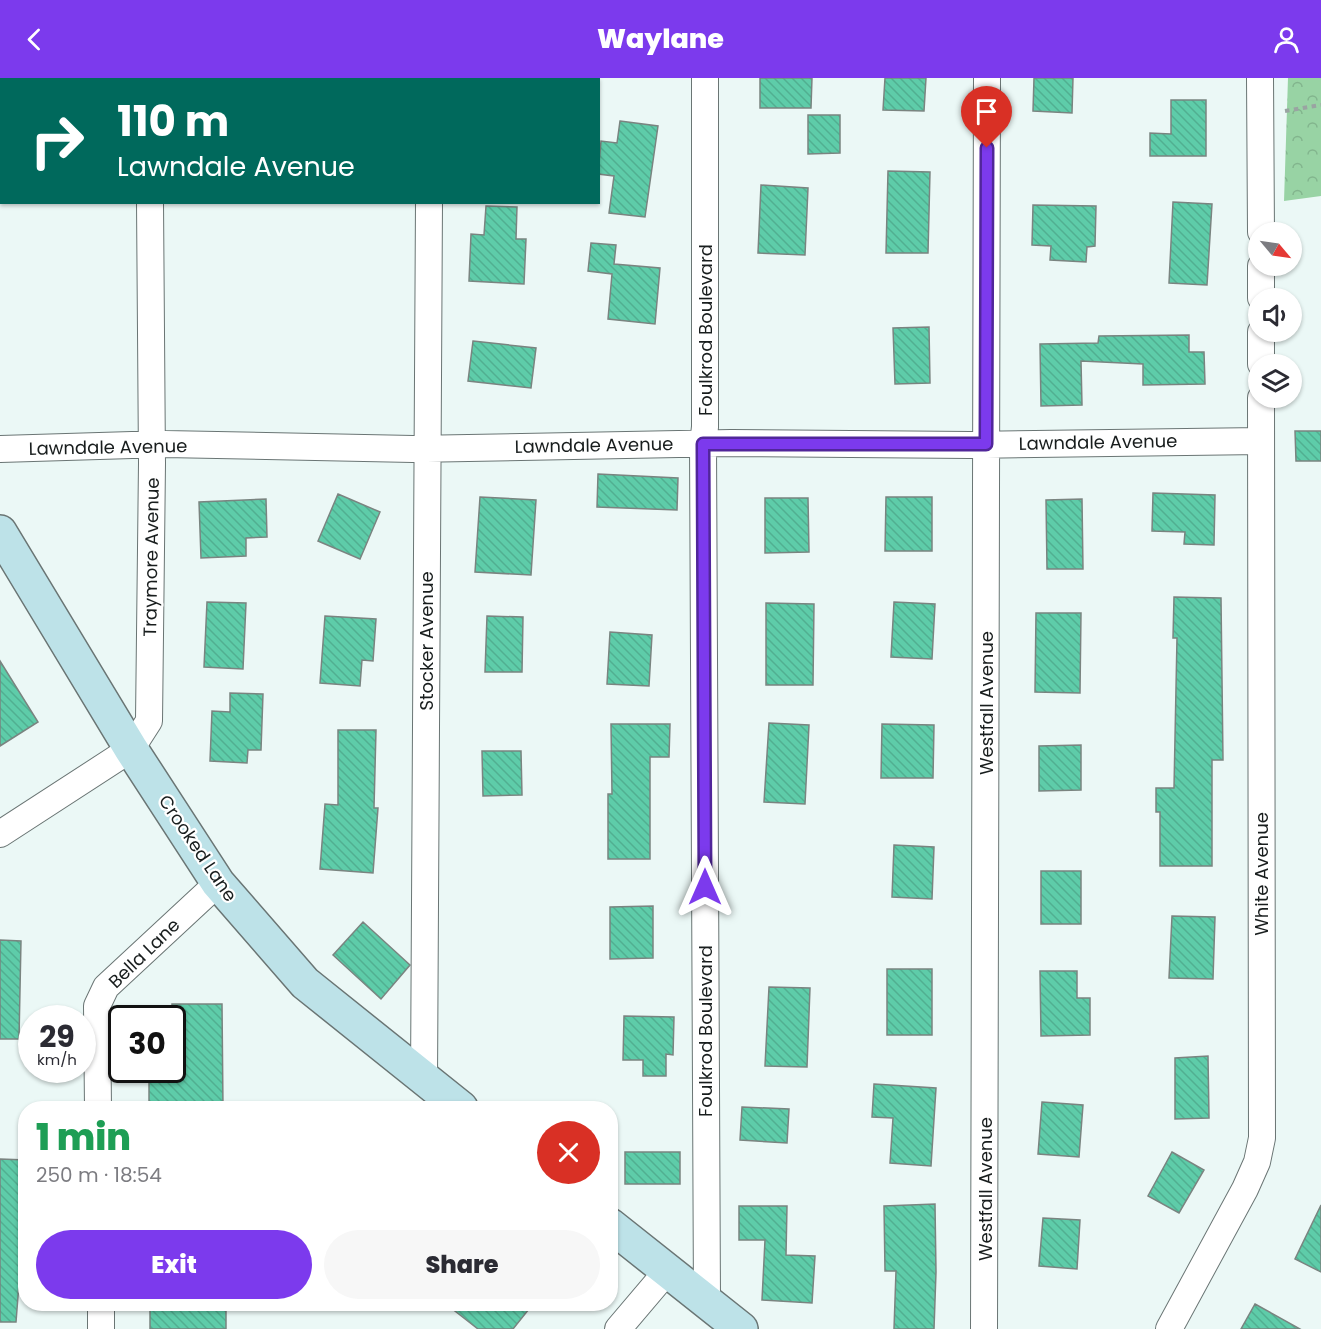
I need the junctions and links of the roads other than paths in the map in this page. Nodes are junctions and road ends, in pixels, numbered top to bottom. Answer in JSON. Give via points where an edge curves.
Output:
{"nodes":[{"id":1,"x":705,"y":78,"type":"edge"},
{"id":2,"x":987,"y":78,"type":"edge"},
{"id":3,"x":1260,"y":78,"type":"edge"},
{"id":4,"x":150,"y":204,"type":"edge"},
{"id":5,"x":429,"y":204,"type":"edge"},
{"id":6,"x":1260,"y":222,"type":"edge"},
{"id":7,"x":1261,"y":408,"type":"edge"},
{"id":8,"x":1261,"y":441,"type":"junction"},
{"id":9,"x":703,"y":444,"type":"junction"},
{"id":10,"x":986,"y":444,"type":"junction"},
{"id":11,"x":151,"y":445,"type":"junction"},
{"id":12,"x":428,"y":448,"type":"junction"},
{"id":13,"x":0,"y":449,"type":"edge"},
{"id":14,"x":0,"y":532,"type":"edge"},
{"id":15,"x":131,"y":749,"type":"junction"},
{"id":16,"x":0,"y":834,"type":"edge"},
{"id":17,"x":218,"y":883,"type":"junction"},
{"id":18,"x":424,"y":1080,"type":"junction"},
{"id":19,"x":98,"y":1101,"type":"edge"},
{"id":20,"x":452,"y":1101,"type":"edge"},
{"id":21,"x":618,"y":1232,"type":"edge"},
{"id":22,"x":668,"y":1270,"type":"junction"},
{"id":23,"x":706,"y":1301,"type":"junction"},
{"id":24,"x":101,"y":1311,"type":"edge"},
{"id":25,"x":101,"y":1329,"type":"edge"},
{"id":26,"x":618,"y":1329,"type":"edge"},
{"id":27,"x":741,"y":1329,"type":"edge"},
{"id":28,"x":984,"y":1329,"type":"edge"},
{"id":29,"x":1169,"y":1329,"type":"edge"}],
"edges":[{"from":1,"to":9,"type":"street","name":"Foulkrod Boulevard"},
{"from":2,"to":10,"type":"street","name":"Westfall Avenue"},
{"from":3,"to":6,"type":"street"},
{"from":4,"to":11,"type":"street","name":"Traymore Avenue"},
{"from":5,"to":12,"type":"street","name":"Stocker Avenue"},
{"from":7,"to":8,"type":"street","name":"White Avenue"},
{"from":8,"to":10,"type":"street","name":"Lawndale Avenue"},
{"from":8,"to":29,"type":"street","name":"White Avenue","via":[[1262,1138],[1245,1189]]},
{"from":9,"to":10,"type":"street","name":"Lawndale Avenue"},
{"from":9,"to":12,"type":"street","name":"Lawndale Avenue"},
{"from":9,"to":23,"type":"street","name":"Foulkrod Boulevard"},
{"from":10,"to":28,"type":"street","name":"Westfall Avenue"},
{"from":11,"to":12,"type":"street","name":"Lawndale Avenue"},
{"from":11,"to":13,"type":"street","name":"Lawndale Avenue"},
{"from":11,"to":15,"type":"street","name":"Traymore Avenue","via":[[149,721]]},
{"from":12,"to":18,"type":"street","name":"Stocker Avenue"},
{"from":14,"to":15,"type":"street","name":"Crooked Lane"},
{"from":15,"to":16,"type":"street","name":"Traymore Avenue"},
{"from":15,"to":17,"type":"street","name":"Crooked Lane"},
{"from":17,"to":18,"type":"street","name":"Crooked Lane","via":[[305,983]]},
{"from":17,"to":19,"type":"street","name":"Bella Lane","via":[[106,987],[97,1006]]},
{"from":18,"to":20,"type":"street","name":"Crooked Lane"},
{"from":21,"to":22,"type":"street"},
{"from":22,"to":23,"type":"street"},
{"from":22,"to":26,"type":"street"},
{"from":23,"to":27,"type":"street"},
{"from":24,"to":25,"type":"street"}]}
